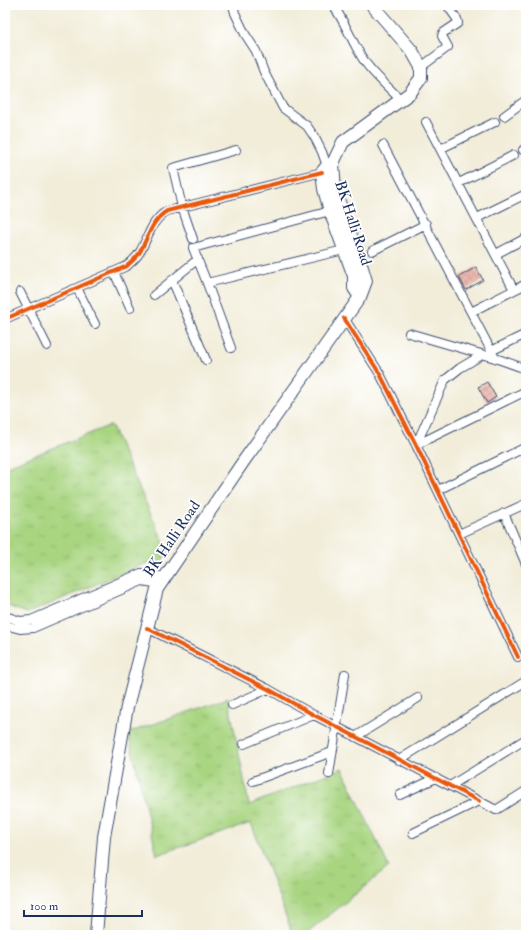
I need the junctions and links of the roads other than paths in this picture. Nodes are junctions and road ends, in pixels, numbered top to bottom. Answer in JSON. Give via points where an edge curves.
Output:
{"nodes":[{"id":1,"x":233,"y":5,"type":"edge"},
{"id":2,"x":333,"y":5,"type":"edge"},
{"id":3,"x":372,"y":5,"type":"edge"},
{"id":4,"x":447,"y":5,"type":"edge"},
{"id":5,"x":421,"y":67,"type":"junction"},
{"id":6,"x":401,"y":100,"type":"junction"},
{"id":7,"x":526,"y":100,"type":"edge"},
{"id":8,"x":504,"y":116,"type":"dead end"},
{"id":9,"x":426,"y":122,"type":"dead end"},
{"id":10,"x":495,"y":122,"type":"dead end"},
{"id":11,"x":383,"y":145,"type":"dead end"},
{"id":12,"x":440,"y":149,"type":"junction"},
{"id":13,"x":236,"y":150,"type":"dead end"},
{"id":14,"x":514,"y":155,"type":"dead end"},
{"id":15,"x":327,"y":167,"type":"junction"},
{"id":16,"x":459,"y":183,"type":"junction"},
{"id":17,"x":526,"y":194,"type":"edge"},
{"id":18,"x":182,"y":207,"type":"junction"},
{"id":19,"x":330,"y":211,"type":"junction"},
{"id":20,"x":477,"y":218,"type":"junction"},
{"id":21,"x":426,"y":224,"type":"junction"},
{"id":22,"x":526,"y":238,"type":"edge"},
{"id":23,"x":193,"y":239,"type":"dead end"},
{"id":24,"x":349,"y":249,"type":"junction"},
{"id":25,"x":372,"y":251,"type":"dead end"},
{"id":26,"x":496,"y":254,"type":"junction"},
{"id":27,"x":198,"y":259,"type":"junction"},
{"id":28,"x":114,"y":272,"type":"junction"},
{"id":29,"x":172,"y":280,"type":"junction"},
{"id":30,"x":207,"y":283,"type":"junction"},
{"id":31,"x":526,"y":284,"type":"edge"},
{"id":32,"x":77,"y":288,"type":"junction"},
{"id":33,"x":514,"y":290,"type":"junction"},
{"id":34,"x":20,"y":292,"type":"dead end"},
{"id":35,"x":154,"y":295,"type":"dead end"},
{"id":36,"x":130,"y":308,"type":"dead end"},
{"id":37,"x":28,"y":309,"type":"junction"},
{"id":38,"x":471,"y":312,"type":"junction"},
{"id":39,"x":344,"y":318,"type":"junction"},
{"id":40,"x":5,"y":319,"type":"edge"},
{"id":41,"x":95,"y":324,"type":"dead end"},
{"id":42,"x":409,"y":333,"type":"dead end"},
{"id":43,"x":526,"y":334,"type":"edge"},
{"id":44,"x":46,"y":346,"type":"dead end"},
{"id":45,"x":231,"y":348,"type":"dead end"},
{"id":46,"x":482,"y":354,"type":"junction"},
{"id":47,"x":493,"y":355,"type":"junction"},
{"id":48,"x":206,"y":360,"type":"dead end"},
{"id":49,"x":526,"y":369,"type":"edge"},
{"id":50,"x":526,"y":391,"type":"edge"},
{"id":51,"x":416,"y":445,"type":"junction"},
{"id":52,"x":526,"y":447,"type":"edge"},
{"id":53,"x":438,"y":490,"type":"junction"},
{"id":54,"x":523,"y":505,"type":"dead end"},
{"id":55,"x":504,"y":513,"type":"junction"},
{"id":56,"x":459,"y":534,"type":"junction"},
{"id":57,"x":526,"y":564,"type":"edge"},
{"id":58,"x":163,"y":580,"type":"junction"},
{"id":59,"x":5,"y":616,"type":"edge"},
{"id":60,"x":5,"y":625,"type":"edge"},
{"id":61,"x":147,"y":628,"type":"junction"},
{"id":62,"x":518,"y":657,"type":"dead end"},
{"id":63,"x":345,"y":674,"type":"dead end"},
{"id":64,"x":526,"y":681,"type":"edge"},
{"id":65,"x":268,"y":689,"type":"junction"},
{"id":66,"x":418,"y":698,"type":"dead end"},
{"id":67,"x":232,"y":705,"type":"dead end"},
{"id":68,"x":314,"y":715,"type":"junction"},
{"id":69,"x":336,"y":727,"type":"junction"},
{"id":70,"x":355,"y":737,"type":"junction"},
{"id":71,"x":526,"y":739,"type":"edge"},
{"id":72,"x":244,"y":744,"type":"dead end"},
{"id":73,"x":332,"y":752,"type":"junction"},
{"id":74,"x":399,"y":760,"type":"junction"},
{"id":75,"x":329,"y":774,"type":"dead end"},
{"id":76,"x":436,"y":778,"type":"junction"},
{"id":77,"x":253,"y":781,"type":"dead end"},
{"id":78,"x":450,"y":786,"type":"junction"},
{"id":79,"x":526,"y":791,"type":"edge"},
{"id":80,"x":400,"y":795,"type":"dead end"},
{"id":81,"x":479,"y":801,"type":"junction"},
{"id":82,"x":413,"y":833,"type":"dead end"},
{"id":83,"x":96,"y":935,"type":"edge"}],
"edges":[{"from":1,"to":15,"type":"street","via":[[283,108],[306,126],[318,143]]},
{"from":2,"to":6,"type":"street","via":[[364,61]]},
{"from":3,"to":5,"type":"main road","via":[[412,51]]},
{"from":4,"to":5,"type":"street","via":[[458,23],[443,33],[448,47]]},
{"from":5,"to":6,"type":"main road","name":"BK Halli Road","via":[[420,78],[410,93]]},
{"from":6,"to":15,"type":"main road","name":"BK Halli Road","via":[[343,142]]},
{"from":7,"to":8,"type":"street"},
{"from":9,"to":12,"type":"street"},
{"from":10,"to":12,"type":"street"},
{"from":11,"to":21,"type":"street"},
{"from":12,"to":16,"type":"street"},
{"from":13,"to":18,"type":"street","via":[[172,168]]},
{"from":14,"to":16,"type":"street"},
{"from":15,"to":18,"type":"street"},
{"from":15,"to":19,"type":"main road","name":"BK Halli Road"},
{"from":15,"to":24,"type":"main road","name":"BK Halli Road"},
{"from":16,"to":20,"type":"street"},
{"from":17,"to":20,"type":"street"},
{"from":18,"to":23,"type":"street"},
{"from":18,"to":28,"type":"street","via":[[161,215],[151,228],[141,251],[127,266]]},
{"from":19,"to":24,"type":"main road","name":"BK Halli Road"},
{"from":19,"to":27,"type":"street","via":[[193,248]]},
{"from":20,"to":26,"type":"street"},
{"from":21,"to":25,"type":"street"},
{"from":21,"to":38,"type":"street"},
{"from":22,"to":26,"type":"street"},
{"from":24,"to":30,"type":"street"},
{"from":24,"to":39,"type":"main road","name":"BK Halli Road","via":[[366,282],[360,297]]},
{"from":26,"to":33,"type":"street"},
{"from":27,"to":29,"type":"street"},
{"from":27,"to":30,"type":"street"},
{"from":28,"to":32,"type":"street"},
{"from":28,"to":36,"type":"street"},
{"from":29,"to":35,"type":"street"},
{"from":29,"to":48,"type":"street"},
{"from":30,"to":45,"type":"street"},
{"from":31,"to":33,"type":"street"},
{"from":32,"to":37,"type":"street"},
{"from":32,"to":41,"type":"street"},
{"from":33,"to":38,"type":"street"},
{"from":34,"to":37,"type":"street"},
{"from":37,"to":40,"type":"street"},
{"from":37,"to":44,"type":"street"},
{"from":38,"to":47,"type":"street"},
{"from":39,"to":51,"type":"street","via":[[380,374]]},
{"from":39,"to":58,"type":"main road","name":"BK Halli Road"},
{"from":42,"to":46,"type":"street"},
{"from":43,"to":47,"type":"street"},
{"from":46,"to":47,"type":"street"},
{"from":46,"to":51,"type":"street","via":[[445,380]]},
{"from":47,"to":49,"type":"street"},
{"from":50,"to":51,"type":"street"},
{"from":51,"to":53,"type":"street"},
{"from":52,"to":53,"type":"street"},
{"from":53,"to":56,"type":"street"},
{"from":54,"to":55,"type":"street"},
{"from":55,"to":56,"type":"street"},
{"from":55,"to":57,"type":"street"},
{"from":56,"to":62,"type":"street"},
{"from":58,"to":59,"type":"street","via":[[141,573],[31,620],[15,620]]},
{"from":58,"to":60,"type":"street","via":[[142,581],[33,628],[20,629]]},
{"from":58,"to":61,"type":"main road","name":"BK Halli Road","via":[[157,589]]},
{"from":61,"to":65,"type":"street"},
{"from":61,"to":83,"type":"main road","name":"BK Halli Road","via":[[127,707],[104,836]]},
{"from":63,"to":69,"type":"street"},
{"from":64,"to":74,"type":"street"},
{"from":65,"to":67,"type":"street"},
{"from":65,"to":68,"type":"street"},
{"from":66,"to":70,"type":"street"},
{"from":68,"to":69,"type":"street"},
{"from":68,"to":72,"type":"street"},
{"from":69,"to":70,"type":"street"},
{"from":69,"to":73,"type":"street"},
{"from":70,"to":74,"type":"street"},
{"from":71,"to":78,"type":"street"},
{"from":73,"to":75,"type":"street"},
{"from":73,"to":77,"type":"street"},
{"from":74,"to":76,"type":"street"},
{"from":76,"to":78,"type":"street"},
{"from":76,"to":80,"type":"street"},
{"from":78,"to":81,"type":"street"},
{"from":79,"to":81,"type":"street","via":[[496,810]]},
{"from":81,"to":82,"type":"street"}]}
